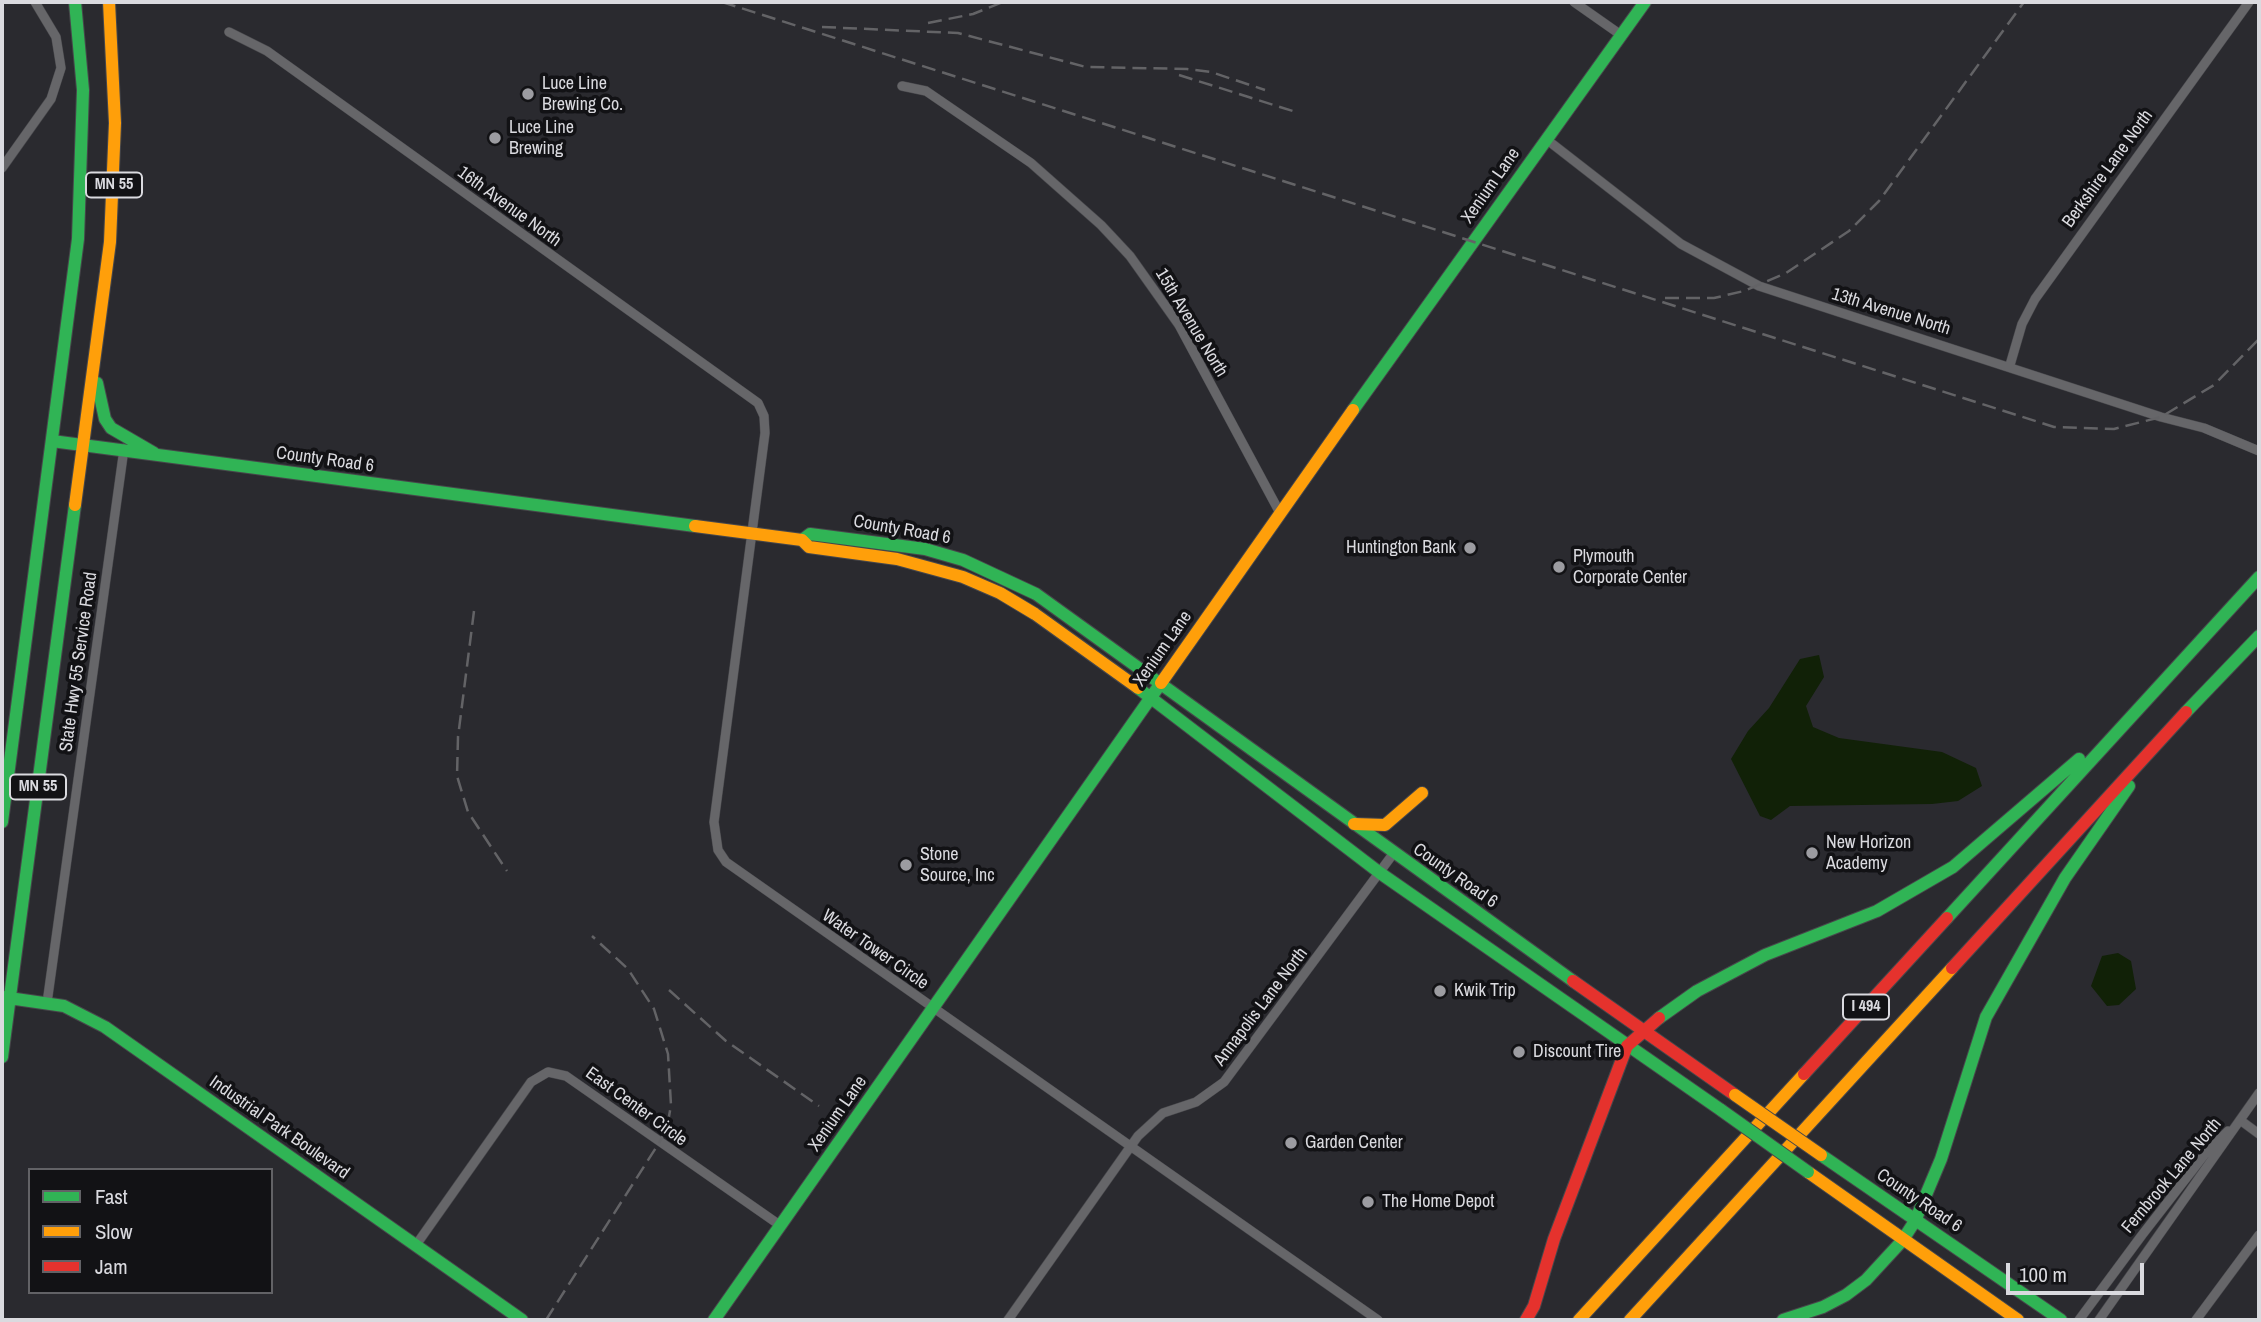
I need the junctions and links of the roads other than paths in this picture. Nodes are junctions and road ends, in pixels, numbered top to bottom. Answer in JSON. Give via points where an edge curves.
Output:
{"nodes":[{"id":1,"x":35,"y":2,"type":"edge"},
{"id":2,"x":75,"y":2,"type":"edge"},
{"id":3,"x":103,"y":2,"type":"edge"},
{"id":4,"x":108,"y":2,"type":"edge"},
{"id":5,"x":1574,"y":2,"type":"edge"},
{"id":6,"x":1645,"y":2,"type":"edge"},
{"id":7,"x":2249,"y":2,"type":"edge"},
{"id":8,"x":229,"y":32,"type":"dead end"},
{"id":9,"x":111,"y":35,"type":"junction"},
{"id":10,"x":1621,"y":35,"type":"junction"},
{"id":11,"x":902,"y":86,"type":"dead end"},
{"id":12,"x":1546,"y":139,"type":"junction"},
{"id":13,"x":2,"y":168,"type":"edge"},
{"id":14,"x":2010,"y":365,"type":"junction"},
{"id":15,"x":94,"y":368,"type":"junction"},
{"id":16,"x":764,"y":416,"type":"joint"},
{"id":17,"x":52,"y":441,"type":"junction"},
{"id":18,"x":84,"y":445,"type":"junction"},
{"id":19,"x":124,"y":449,"type":"junction"},
{"id":20,"x":2259,"y":451,"type":"edge"},
{"id":21,"x":154,"y":453,"type":"junction"},
{"id":22,"x":1280,"y":513,"type":"junction"},
{"id":23,"x":752,"y":534,"type":"junction"},
{"id":24,"x":802,"y":540,"type":"junction"},
{"id":25,"x":2259,"y":577,"type":"edge"},
{"id":26,"x":2259,"y":636,"type":"edge"},
{"id":27,"x":1161,"y":683,"type":"junction"},
{"id":28,"x":2153,"y":693,"type":"junction"},
{"id":29,"x":1151,"y":698,"type":"junction"},
{"id":30,"x":2148,"y":753,"type":"junction"},
{"id":31,"x":1422,"y":793,"type":"dead end"},
{"id":32,"x":2,"y":822,"type":"edge"},
{"id":33,"x":1351,"y":823,"type":"junction"},
{"id":34,"x":1393,"y":854,"type":"junction"},
{"id":35,"x":1380,"y":873,"type":"junction"},
{"id":36,"x":6,"y":997,"type":"edge"},
{"id":37,"x":47,"y":1003,"type":"junction"},
{"id":38,"x":933,"y":1009,"type":"junction"},
{"id":39,"x":1642,"y":1030,"type":"junction"},
{"id":40,"x":1627,"y":1046,"type":"junction"},
{"id":41,"x":2,"y":1057,"type":"edge"},
{"id":42,"x":2259,"y":1093,"type":"edge"},
{"id":43,"x":2240,"y":1120,"type":"junction"},
{"id":44,"x":2259,"y":1134,"type":"edge"},
{"id":45,"x":1130,"y":1147,"type":"junction"},
{"id":46,"x":1915,"y":1221,"type":"junction"},
{"id":47,"x":781,"y":1226,"type":"junction"},
{"id":48,"x":1902,"y":1241,"type":"junction"},
{"id":49,"x":2258,"y":1241,"type":"edge"},
{"id":50,"x":416,"y":1245,"type":"junction"},
{"id":51,"x":522,"y":1320,"type":"edge"},
{"id":52,"x":715,"y":1320,"type":"edge"},
{"id":53,"x":1008,"y":1320,"type":"edge"},
{"id":54,"x":1378,"y":1320,"type":"edge"},
{"id":55,"x":1526,"y":1320,"type":"edge"},
{"id":56,"x":1579,"y":1320,"type":"edge"},
{"id":57,"x":1630,"y":1320,"type":"edge"},
{"id":58,"x":1783,"y":1320,"type":"edge"},
{"id":59,"x":2018,"y":1320,"type":"edge"},
{"id":60,"x":2061,"y":1320,"type":"edge"},
{"id":61,"x":2079,"y":1320,"type":"edge"},
{"id":62,"x":2099,"y":1320,"type":"edge"},
{"id":63,"x":2196,"y":1320,"type":"edge"}],
"edges":[{"from":1,"to":13,"type":"street","via":[[55,37],[61,68],[51,99]]},
{"from":2,"to":17,"type":"main road","number":"MN 55","via":[[83,90],[78,239]]},
{"from":3,"to":9,"type":"main road"},
{"from":4,"to":9,"type":"main road","number":"MN 55"},
{"from":5,"to":10,"type":"street"},
{"from":6,"to":10,"type":"main road","name":"Xenium Lane"},
{"from":7,"to":14,"type":"street","name":"Berkshire Lane North","via":[[2035,299]]},
{"from":8,"to":16,"type":"street","name":"16th Avenue North","via":[[267,51],[758,403]]},
{"from":9,"to":15,"type":"main road","number":"MN 55","via":[[114,183]]},
{"from":10,"to":12,"type":"main road","name":"Xenium Lane"},
{"from":11,"to":22,"type":"street","name":"15th Avenue North","via":[[926,91],[1003,142],[1067,193],[1130,256],[1179,325]]},
{"from":12,"to":14,"type":"street","name":"13th Avenue North","via":[[1681,244],[1741,278]]},
{"from":12,"to":22,"type":"main road","name":"Xenium Lane"},
{"from":14,"to":20,"type":"street","name":"13th Avenue North","via":[[2204,428]]},
{"from":15,"to":18,"type":"main road","number":"MN 55"},
{"from":15,"to":21,"type":"main road","via":[[111,429]]},
{"from":16,"to":23,"type":"street","name":"Water Tower Circle"},
{"from":17,"to":18,"type":"main road","name":"County Road 6"},
{"from":17,"to":32,"type":"main road","number":"MN 55"},
{"from":18,"to":19,"type":"main road","name":"County Road 6"},
{"from":18,"to":36,"type":"main road","number":"MN 55"},
{"from":19,"to":21,"type":"main road","name":"County Road 6"},
{"from":19,"to":37,"type":"street","name":"State Hwy 55 Service Road"},
{"from":21,"to":23,"type":"main road","name":"County Road 6"},
{"from":22,"to":27,"type":"main road","name":"Xenium Lane"},
{"from":23,"to":24,"type":"main road","name":"County Road 6"},
{"from":23,"to":38,"type":"street","name":"Water Tower Circle","via":[[714,822],[718,850],[736,872]]},
{"from":24,"to":27,"type":"main road","name":"County Road 6","via":[[810,534],[869,540],[963,560],[1036,594]]},
{"from":24,"to":29,"type":"main road","name":"County Road 6","via":[[809,547],[929,566],[1000,593]]},
{"from":25,"to":28,"type":"main road","number":"I 494"},
{"from":26,"to":30,"type":"main road","number":"I 494"},
{"from":27,"to":29,"type":"main road","name":"Xenium Lane"},
{"from":27,"to":33,"type":"main road","name":"County Road 6"},
{"from":28,"to":39,"type":"main road","via":[[1953,867],[1877,911],[1765,955],[1697,991]]},
{"from":28,"to":56,"type":"main road","number":"I 494"},
{"from":29,"to":35,"type":"main road","name":"County Road 6"},
{"from":29,"to":38,"type":"main road","name":"Xenium Lane"},
{"from":30,"to":46,"type":"main road","via":[[2065,878],[1986,1017],[1941,1159]]},
{"from":30,"to":57,"type":"main road","number":"I 494"},
{"from":31,"to":33,"type":"main road","via":[[1385,825]]},
{"from":33,"to":34,"type":"main road","name":"County Road 6"},
{"from":34,"to":35,"type":"street","name":"Annapolis Lane North"},
{"from":34,"to":39,"type":"main road","name":"County Road 6"},
{"from":35,"to":40,"type":"main road","name":"County Road 6"},
{"from":35,"to":45,"type":"street","name":"Annapolis Lane North","via":[[1224,1082],[1196,1102],[1163,1113]]},
{"from":36,"to":37,"type":"main road","name":"Industrial Park Boulevard"},
{"from":36,"to":41,"type":"main road","number":"MN 55"},
{"from":37,"to":50,"type":"main road","name":"Industrial Park Boulevard","via":[[76,1010],[106,1027]]},
{"from":38,"to":45,"type":"street","name":"Water Tower Circle"},
{"from":38,"to":47,"type":"main road","name":"Xenium Lane"},
{"from":39,"to":40,"type":"main road"},
{"from":39,"to":46,"type":"main road","name":"County Road 6","bridge":true},
{"from":40,"to":48,"type":"main road","name":"County Road 6","bridge":true},
{"from":40,"to":55,"type":"main road"},
{"from":42,"to":43,"type":"street","name":"Fernbrook Lane North"},
{"from":43,"to":44,"type":"street"},
{"from":43,"to":61,"type":"street","name":"Fernbrook Lane North","via":[[2205,1154]]},
{"from":43,"to":62,"type":"street","name":"Fernbrook Lane North"},
{"from":45,"to":53,"type":"street","name":"Annapolis Lane North"},
{"from":45,"to":54,"type":"street","name":"Water Tower Circle"},
{"from":46,"to":48,"type":"main road"},
{"from":46,"to":60,"type":"main road","name":"County Road 6"},
{"from":47,"to":50,"type":"street","name":"East Center Circle","via":[[566,1076],[548,1072],[531,1082]]},
{"from":47,"to":52,"type":"main road","name":"Xenium Lane"},
{"from":48,"to":58,"type":"main road","via":[[1846,1295]]},
{"from":48,"to":59,"type":"main road","name":"County Road 6"},
{"from":49,"to":63,"type":"street"},
{"from":50,"to":51,"type":"main road","name":"Industrial Park Boulevard"}]}
